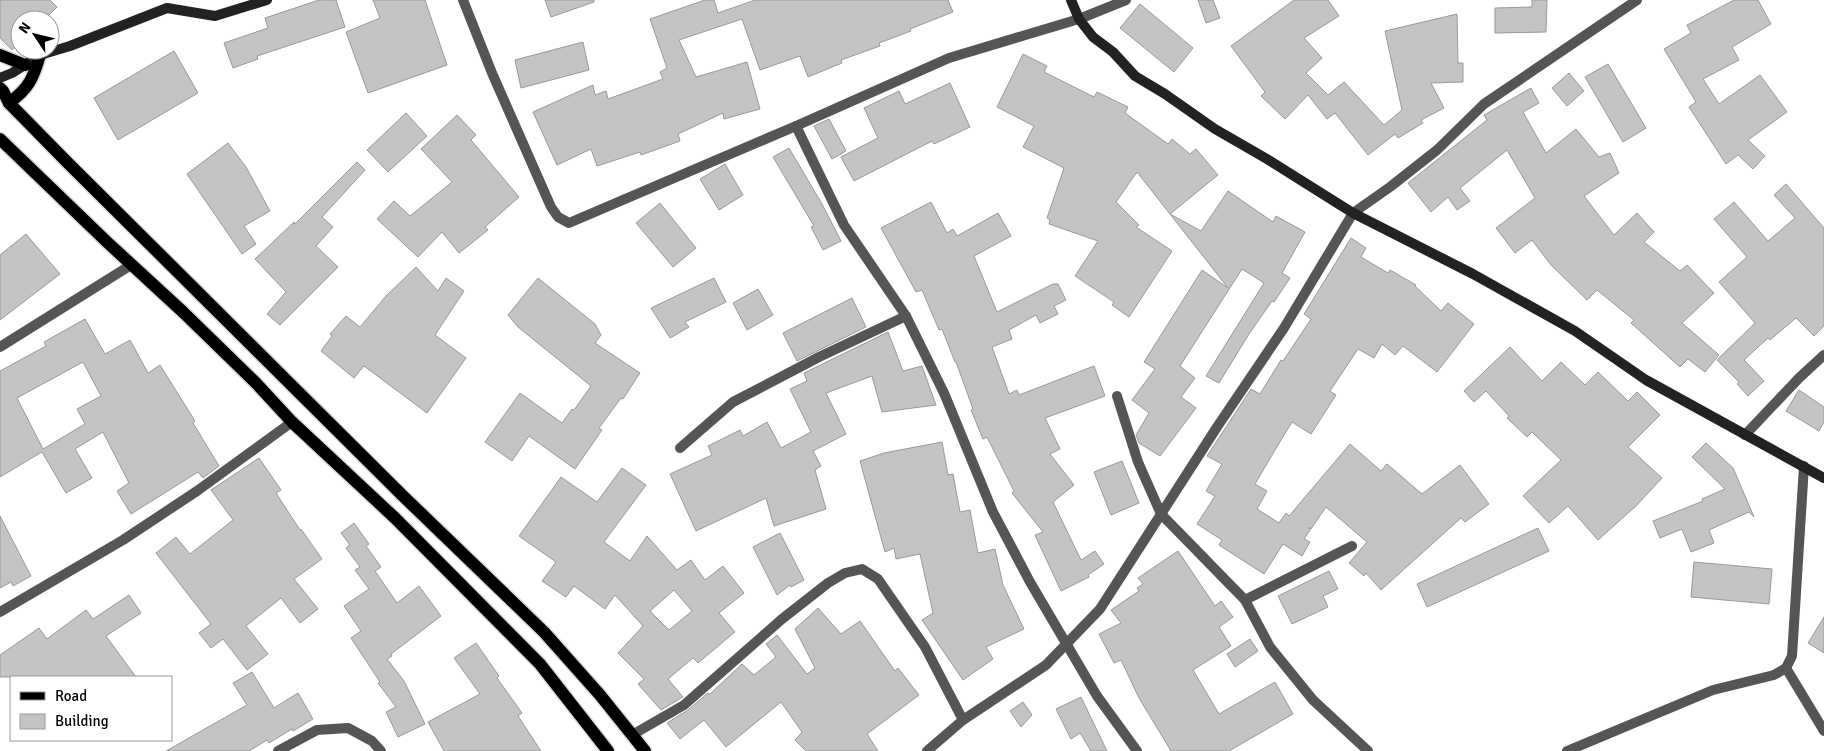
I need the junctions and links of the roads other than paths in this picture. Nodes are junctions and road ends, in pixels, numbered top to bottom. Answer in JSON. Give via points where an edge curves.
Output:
{"nodes":[{"id":1,"x":267,"y":0,"type":"edge"},
{"id":2,"x":463,"y":0,"type":"edge"},
{"id":3,"x":1071,"y":0,"type":"edge"},
{"id":4,"x":1126,"y":0,"type":"edge"},
{"id":5,"x":1637,"y":0,"type":"edge"},
{"id":6,"x":164,"y":4,"type":"edge"},
{"id":7,"x":1079,"y":19,"type":"junction"},
{"id":8,"x":60,"y":49,"type":"edge"},
{"id":9,"x":0,"y":55,"type":"edge"},
{"id":10,"x":32,"y":60,"type":"edge"},
{"id":11,"x":38,"y":60,"type":"edge"},
{"id":12,"x":25,"y":65,"type":"junction"},
{"id":13,"x":0,"y":78,"type":"edge"},
{"id":14,"x":0,"y":88,"type":"edge"},
{"id":15,"x":9,"y":103,"type":"junction"},
{"id":16,"x":796,"y":126,"type":"junction"},
{"id":17,"x":0,"y":138,"type":"edge"},
{"id":18,"x":1353,"y":213,"type":"junction"},
{"id":19,"x":131,"y":265,"type":"junction"},
{"id":20,"x":906,"y":316,"type":"junction"},
{"id":21,"x":0,"y":347,"type":"edge"},
{"id":22,"x":1824,"y":355,"type":"edge"},
{"id":23,"x":1117,"y":396,"type":"dead end"},
{"id":24,"x":292,"y":422,"type":"junction"},
{"id":25,"x":1745,"y":435,"type":"junction"},
{"id":26,"x":680,"y":448,"type":"dead end"},
{"id":27,"x":1804,"y":466,"type":"junction"},
{"id":28,"x":1824,"y":478,"type":"edge"},
{"id":29,"x":1160,"y":514,"type":"junction"},
{"id":30,"x":1352,"y":546,"type":"dead end"},
{"id":31,"x":1245,"y":600,"type":"junction"},
{"id":32,"x":0,"y":612,"type":"edge"},
{"id":33,"x":1067,"y":644,"type":"junction"},
{"id":34,"x":1786,"y":668,"type":"junction"},
{"id":35,"x":963,"y":720,"type":"junction"},
{"id":36,"x":1824,"y":731,"type":"edge"},
{"id":37,"x":632,"y":735,"type":"junction"},
{"id":38,"x":278,"y":751,"type":"edge"},
{"id":39,"x":382,"y":751,"type":"edge"},
{"id":40,"x":608,"y":751,"type":"edge"},
{"id":41,"x":646,"y":751,"type":"edge"},
{"id":42,"x":927,"y":751,"type":"edge"},
{"id":43,"x":1137,"y":751,"type":"edge"},
{"id":44,"x":1368,"y":751,"type":"edge"},
{"id":45,"x":1567,"y":751,"type":"edge"}],
"edges":[{"from":1,"to":6,"type":"street","via":[[215,16]]},
{"from":2,"to":16,"type":"street","via":[[551,207],[568,223]]},
{"from":3,"to":7,"type":"street"},
{"from":4,"to":7,"type":"street"},
{"from":5,"to":18,"type":"street","via":[[1484,104],[1436,150]]},
{"from":6,"to":8,"type":"street"},
{"from":7,"to":16,"type":"street","via":[[949,58]]},
{"from":7,"to":18,"type":"street","via":[[1093,37],[1113,52],[1135,76]]},
{"from":9,"to":12,"type":"main road"},
{"from":10,"to":12,"type":"street"},
{"from":11,"to":15,"type":"main road","via":[[30,83]]},
{"from":12,"to":13,"type":"street"},
{"from":14,"to":15,"type":"main road"},
{"from":15,"to":37,"type":"main road","via":[[544,632]]},
{"from":16,"to":20,"type":"street","via":[[844,225]]},
{"from":17,"to":19,"type":"main road"},
{"from":18,"to":25,"type":"street","via":[[1575,331],[1646,380]]},
{"from":18,"to":29,"type":"street","via":[[1284,328]]},
{"from":19,"to":21,"type":"street"},
{"from":19,"to":24,"type":"main road","via":[[184,312]]},
{"from":20,"to":26,"type":"street","via":[[733,402]]},
{"from":20,"to":33,"type":"street","via":[[944,393],[993,512]]},
{"from":22,"to":25,"type":"street"},
{"from":23,"to":29,"type":"street","via":[[1138,462]]},
{"from":24,"to":32,"type":"street","via":[[123,540]]},
{"from":24,"to":40,"type":"main road","via":[[395,518],[540,664]]},
{"from":25,"to":27,"type":"street"},
{"from":27,"to":28,"type":"street"},
{"from":27,"to":34,"type":"street","via":[[1792,656]]},
{"from":29,"to":31,"type":"street"},
{"from":29,"to":33,"type":"street","via":[[1100,609]]},
{"from":30,"to":31,"type":"street"},
{"from":31,"to":44,"type":"street","via":[[1270,647],[1314,700]]},
{"from":33,"to":35,"type":"street","via":[[1046,665]]},
{"from":33,"to":43,"type":"street","via":[[1097,696]]},
{"from":34,"to":36,"type":"street"},
{"from":34,"to":45,"type":"street","via":[[1774,675],[1714,690]]},
{"from":35,"to":37,"type":"street","via":[[925,647],[878,579],[862,569],[845,573],[828,583],[684,705]]},
{"from":35,"to":42,"type":"street"},
{"from":37,"to":41,"type":"main road"},
{"from":38,"to":39,"type":"street","via":[[317,730],[348,728],[372,741]]}]}
